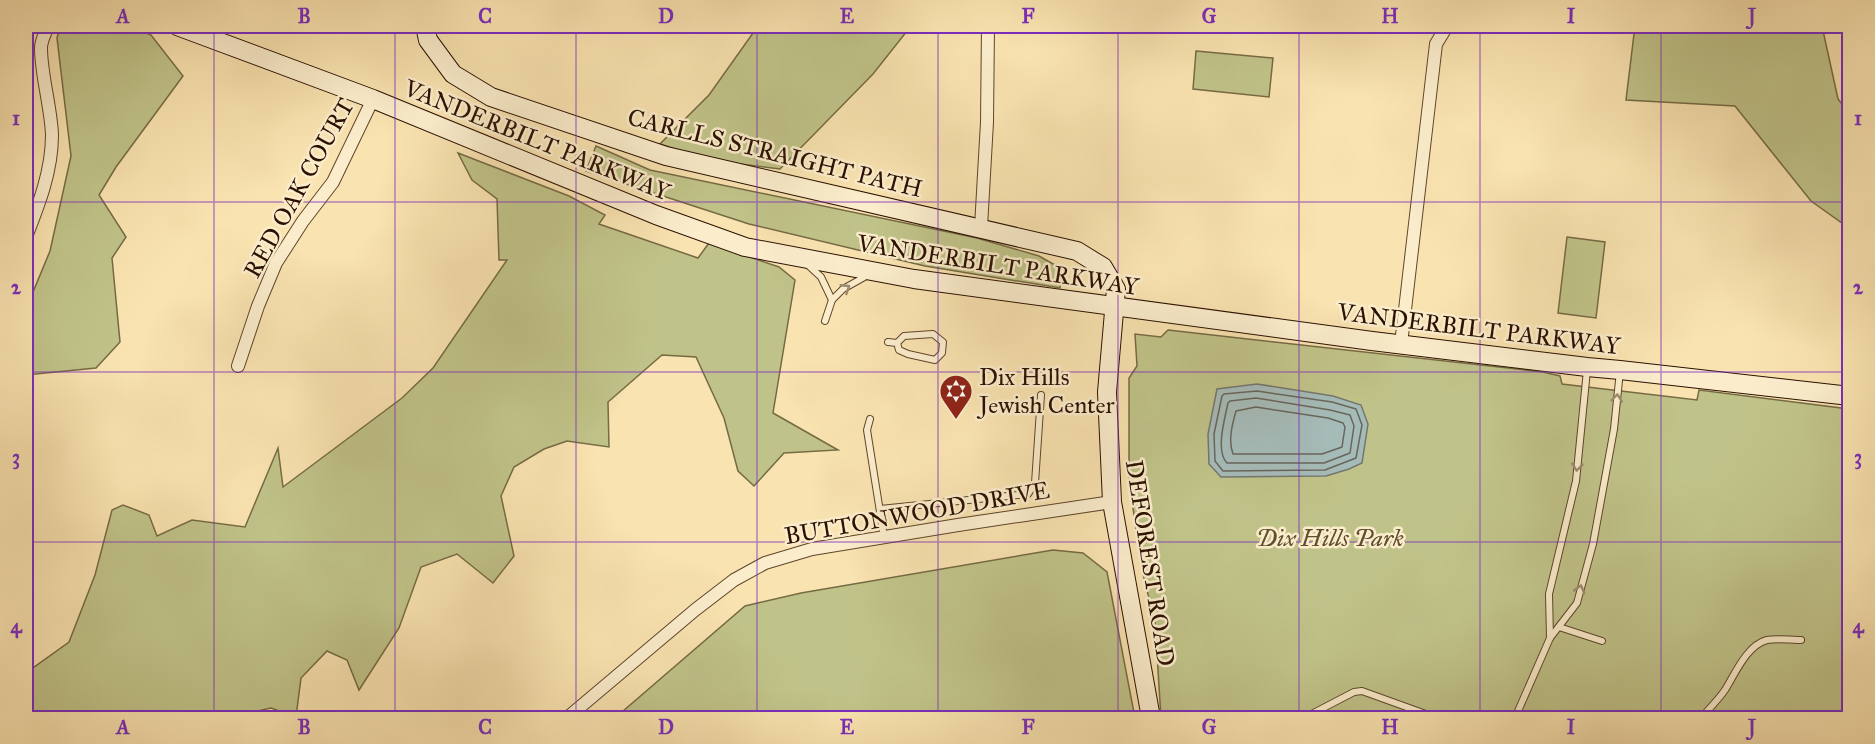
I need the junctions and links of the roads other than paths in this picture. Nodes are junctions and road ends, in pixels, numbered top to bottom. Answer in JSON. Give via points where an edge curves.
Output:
{"nodes":[{"id":1,"x":48,"y":26,"type":"edge"},
{"id":2,"x":177,"y":26,"type":"edge"},
{"id":3,"x":425,"y":26,"type":"edge"},
{"id":4,"x":988,"y":26,"type":"edge"},
{"id":5,"x":1447,"y":26,"type":"edge"},
{"id":6,"x":373,"y":99,"type":"junction"},
{"id":7,"x":981,"y":227,"type":"junction"},
{"id":8,"x":26,"y":237,"type":"edge"},
{"id":9,"x":800,"y":257,"type":"junction"},
{"id":10,"x":872,"y":272,"type":"junction"},
{"id":11,"x":831,"y":300,"type":"junction"},
{"id":12,"x":1113,"y":307,"type":"junction"},
{"id":13,"x":825,"y":321,"type":"dead end"},
{"id":14,"x":888,"y":342,"type":"dead end"},
{"id":15,"x":897,"y":343,"type":"junction"},
{"id":16,"x":1401,"y":344,"type":"junction"},
{"id":17,"x":238,"y":366,"type":"dead end"},
{"id":18,"x":1587,"y":367,"type":"junction"},
{"id":19,"x":1620,"y":370,"type":"junction"},
{"id":20,"x":1041,"y":395,"type":"dead end"},
{"id":21,"x":1850,"y":396,"type":"edge"},
{"id":22,"x":870,"y":419,"type":"dead end"},
{"id":23,"x":1112,"y":502,"type":"junction"},
{"id":24,"x":880,"y":508,"type":"junction"},
{"id":25,"x":884,"y":537,"type":"junction"},
{"id":26,"x":1559,"y":627,"type":"junction"},
{"id":27,"x":1550,"y":638,"type":"junction"},
{"id":28,"x":1801,"y":640,"type":"dead end"},
{"id":29,"x":1602,"y":641,"type":"dead end"},
{"id":30,"x":567,"y":718,"type":"edge"},
{"id":31,"x":1150,"y":718,"type":"edge"},
{"id":32,"x":1304,"y":718,"type":"edge"},
{"id":33,"x":1437,"y":718,"type":"edge"},
{"id":34,"x":1515,"y":718,"type":"edge"},
{"id":35,"x":1701,"y":718,"type":"edge"}],
"edges":[{"from":1,"to":8,"type":"street","via":[[41,46],[52,153]]},
{"from":2,"to":6,"type":"main road","name":"VANDERBILT PARKWAY"},
{"from":3,"to":7,"type":"main road","name":"CARLLS STRAIGHT PATH","via":[[428,40],[453,74],[491,97],[666,156]]},
{"from":4,"to":7,"type":"street"},
{"from":5,"to":16,"type":"street","via":[[1436,44]]},
{"from":6,"to":9,"type":"main road","name":"VANDERBILT PARKWAY","via":[[656,215],[745,247]]},
{"from":6,"to":17,"type":"street","name":"RED OAK COURT","via":[[333,182],[276,262]]},
{"from":7,"to":12,"type":"main road","name":"CARLLS STRAIGHT PATH","via":[[1077,251],[1103,267],[1116,288]]},
{"from":9,"to":10,"type":"main road","name":"VANDERBILT PARKWAY"},
{"from":9,"to":11,"type":"lane","via":[[821,277]]},
{"from":11,"to":10,"type":"lane","one_way":true},
{"from":10,"to":12,"type":"main road","name":"VANDERBILT PARKWAY"},
{"from":11,"to":13,"type":"lane"},
{"from":12,"to":16,"type":"main road","name":"VANDERBILT PARKWAY"},
{"from":12,"to":23,"type":"main road","name":"DEFOREST ROAD","via":[[1107,392]]},
{"from":14,"to":15,"type":"lane"},
{"from":15,"to":15,"type":"lane","via":[[899,350],[908,354],[935,360],[942,353],[943,342],[933,334],[904,336]]},
{"from":16,"to":18,"type":"main road","name":"VANDERBILT PARKWAY"},
{"from":18,"to":19,"type":"main road","name":"VANDERBILT PARKWAY"},
{"from":18,"to":27,"type":"lane","one_way":true,"via":[[1576,481],[1549,594]]},
{"from":19,"to":21,"type":"main road","name":"VANDERBILT PARKWAY"},
{"from":26,"to":19,"type":"lane","one_way":true,"via":[[1577,603],[1593,544],[1614,429]]},
{"from":20,"to":24,"type":"lane","via":[[1035,483],[1028,494]]},
{"from":22,"to":24,"type":"lane","via":[[867,430]]},
{"from":23,"to":25,"type":"street","name":"BUTTONWOOD DRIVE"},
{"from":23,"to":31,"type":"main road","name":"DEFOREST ROAD"},
{"from":24,"to":25,"type":"lane"},
{"from":25,"to":30,"type":"street","name":"BUTTONWOOD DRIVE","via":[[812,549],[765,563],[734,580]]},
{"from":26,"to":27,"type":"lane"},
{"from":26,"to":29,"type":"lane"},
{"from":27,"to":34,"type":"lane"},
{"from":28,"to":35,"type":"lane","via":[[1766,640],[1752,650]]},
{"from":32,"to":33,"type":"lane","via":[[1362,691]]}]}
